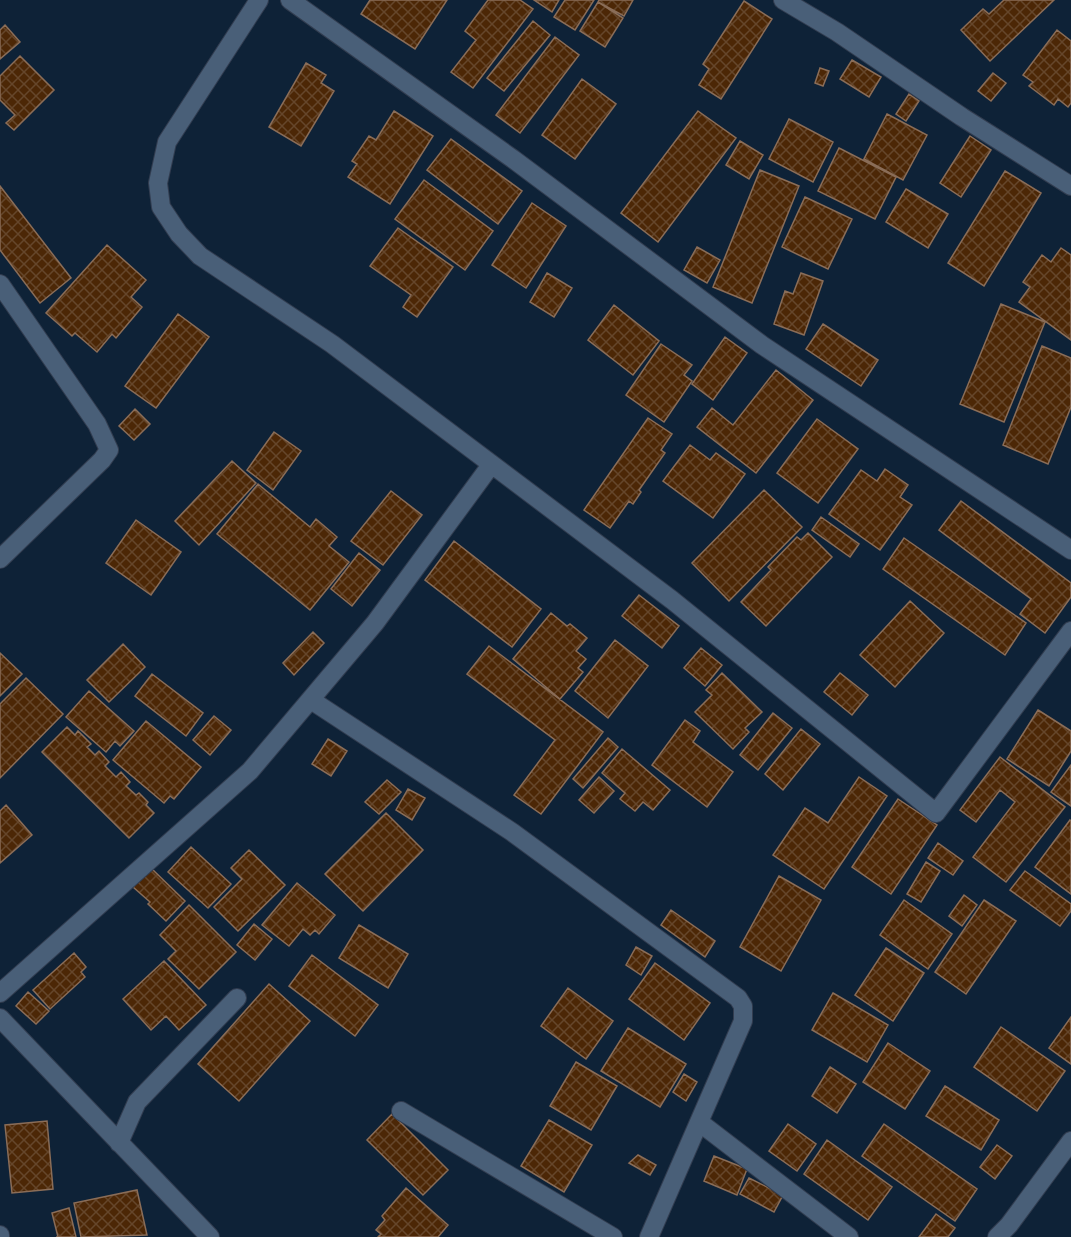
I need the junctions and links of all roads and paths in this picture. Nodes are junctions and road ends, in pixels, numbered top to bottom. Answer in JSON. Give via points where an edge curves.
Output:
{"nodes":[{"id":1,"x":259,"y":0,"type":"edge"},
{"id":2,"x":290,"y":0,"type":"edge"},
{"id":3,"x":783,"y":0,"type":"edge"},
{"id":4,"x":1071,"y":186,"type":"edge"},
{"id":5,"x":0,"y":284,"type":"edge"},
{"id":6,"x":491,"y":465,"type":"junction"},
{"id":7,"x":1071,"y":550,"type":"edge"},
{"id":8,"x":0,"y":559,"type":"edge"},
{"id":9,"x":1071,"y":631,"type":"edge"},
{"id":10,"x":311,"y":700,"type":"junction"},
{"id":11,"x":0,"y":993,"type":"edge"},
{"id":12,"x":237,"y":998,"type":"dead end"},
{"id":13,"x":0,"y":1018,"type":"edge"},
{"id":14,"x":401,"y":1111,"type":"dead end"},
{"id":15,"x":699,"y":1122,"type":"junction"},
{"id":16,"x":1071,"y":1141,"type":"edge"},
{"id":17,"x":119,"y":1143,"type":"junction"},
{"id":18,"x":1003,"y":1231,"type":"edge"},
{"id":19,"x":210,"y":1237,"type":"edge"},
{"id":20,"x":613,"y":1237,"type":"edge"},
{"id":21,"x":648,"y":1237,"type":"edge"},
{"id":22,"x":849,"y":1237,"type":"edge"},
{"id":23,"x":1023,"y":1237,"type":"edge"}],
"edges":[{"from":1,"to":6,"type":"street","via":[[167,142],[158,183],[161,207],[200,256],[333,344]]},
{"from":2,"to":7,"type":"street","via":[[513,159],[762,345]]},
{"from":3,"to":4,"type":"street"},
{"from":5,"to":8,"type":"street","via":[[97,424],[109,450]]},
{"from":6,"to":9,"type":"street","via":[[672,600],[936,813]]},
{"from":6,"to":10,"type":"street","via":[[375,623]]},
{"from":10,"to":11,"type":"street","via":[[250,771]]},
{"from":10,"to":15,"type":"street","via":[[512,832],[738,998],[743,1021]]},
{"from":12,"to":17,"type":"street","via":[[137,1102]]},
{"from":13,"to":17,"type":"street"},
{"from":14,"to":20,"type":"street"},
{"from":15,"to":21,"type":"street"},
{"from":15,"to":22,"type":"street"},
{"from":16,"to":18,"type":"street"},
{"from":17,"to":19,"type":"street"},
{"from":18,"to":23,"type":"street"}]}
